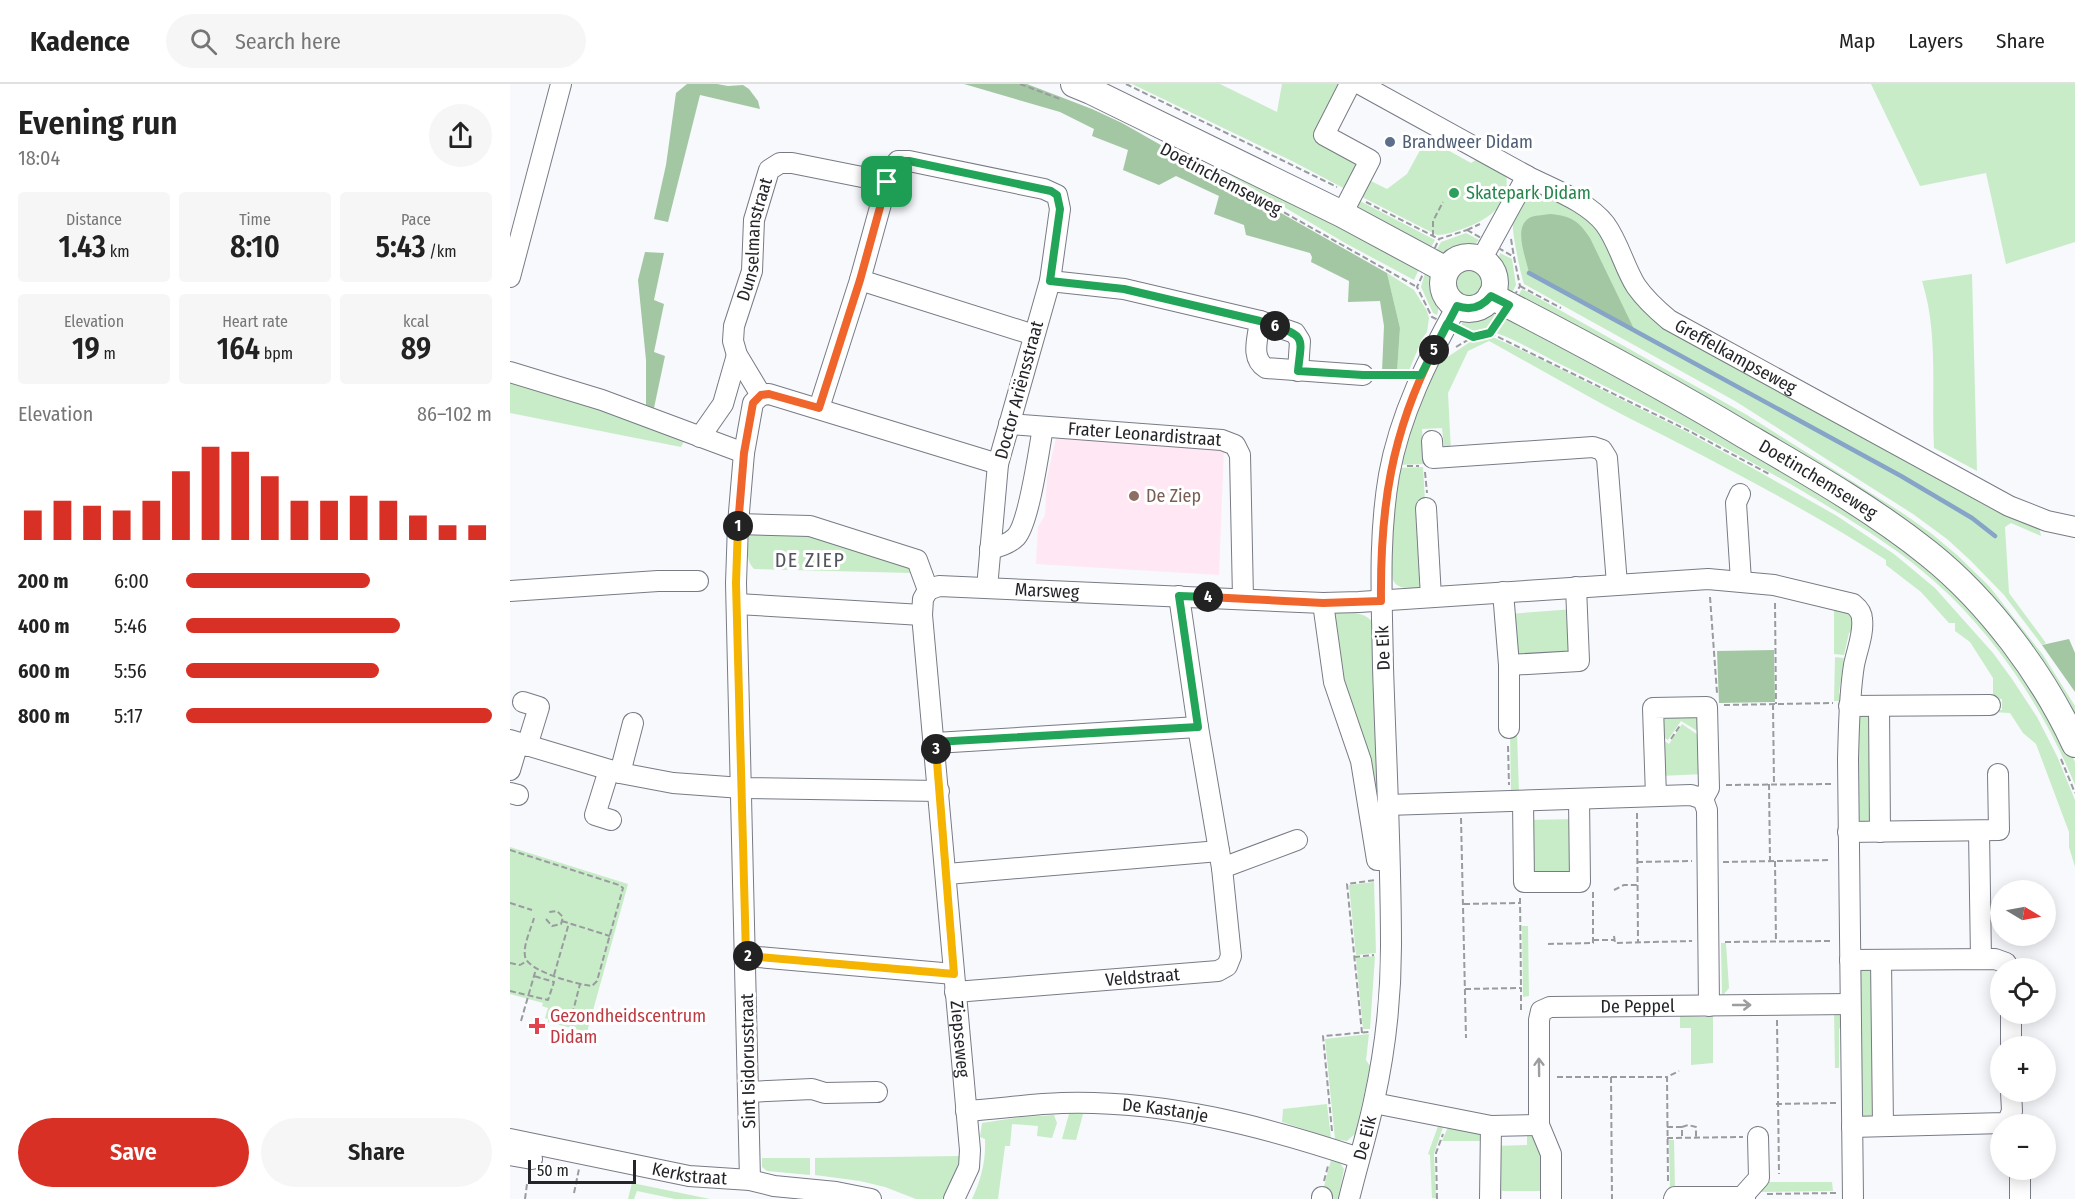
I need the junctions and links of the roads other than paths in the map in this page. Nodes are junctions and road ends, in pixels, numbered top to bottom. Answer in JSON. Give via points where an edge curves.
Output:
{"nodes":[{"id":1,"x":561,"y":84,"type":"edge"},
{"id":2,"x":1350,"y":84,"type":"edge"},
{"id":3,"x":1360,"y":84,"type":"edge"},
{"id":4,"x":1070,"y":93,"type":"edge"},
{"id":5,"x":1527,"y":176,"type":"junction"},
{"id":6,"x":887,"y":182,"type":"junction"},
{"id":7,"x":1347,"y":204,"type":"junction"},
{"id":8,"x":517,"y":219,"type":"edge"},
{"id":9,"x":1485,"y":251,"type":"junction"},
{"id":10,"x":1438,"y":257,"type":"junction"},
{"id":11,"x":510,"y":277,"type":"edge"},
{"id":12,"x":860,"y":280,"type":"junction"},
{"id":13,"x":1050,"y":281,"type":"junction"},
{"id":14,"x":1500,"y":301,"type":"junction"},
{"id":15,"x":1452,"y":315,"type":"junction"},
{"id":16,"x":1260,"y":321,"type":"junction"},
{"id":17,"x":1034,"y":335,"type":"junction"},
{"id":18,"x":737,"y":356,"type":"junction"},
{"id":19,"x":1298,"y":371,"type":"junction"},
{"id":20,"x":510,"y":372,"type":"edge"},
{"id":21,"x":1363,"y":375,"type":"road end"},
{"id":22,"x":761,"y":395,"type":"junction"},
{"id":23,"x":819,"y":408,"type":"junction"},
{"id":24,"x":1009,"y":424,"type":"junction"},
{"id":25,"x":1043,"y":427,"type":"junction"},
{"id":26,"x":700,"y":437,"type":"junction"},
{"id":27,"x":1433,"y":449,"type":"road end"},
{"id":28,"x":744,"y":453,"type":"junction"},
{"id":29,"x":998,"y":464,"type":"junction"},
{"id":30,"x":1740,"y":494,"type":"dead end"},
{"id":31,"x":1426,"y":508,"type":"road end"},
{"id":32,"x":738,"y":524,"type":"junction"},
{"id":33,"x":2075,"y":527,"type":"edge"},
{"id":34,"x":990,"y":549,"type":"junction"},
{"id":35,"x":698,"y":581,"type":"dead end"},
{"id":36,"x":1741,"y":581,"type":"junction"},
{"id":37,"x":1617,"y":584,"type":"junction"},
{"id":38,"x":1576,"y":587,"type":"junction"},
{"id":39,"x":987,"y":588,"type":"junction"},
{"id":40,"x":928,"y":590,"type":"junction"},
{"id":41,"x":510,"y":591,"type":"edge"},
{"id":42,"x":1503,"y":592,"type":"junction"},
{"id":43,"x":1179,"y":596,"type":"junction"},
{"id":44,"x":1431,"y":597,"type":"junction"},
{"id":45,"x":1243,"y":598,"type":"junction"},
{"id":46,"x":1381,"y":601,"type":"junction"},
{"id":47,"x":1323,"y":603,"type":"junction"},
{"id":48,"x":737,"y":604,"type":"junction"},
{"id":49,"x":922,"y":615,"type":"junction"},
{"id":50,"x":1509,"y":665,"type":"junction"},
{"id":51,"x":523,"y":702,"type":"dead end"},
{"id":52,"x":1990,"y":705,"type":"dead end"},
{"id":53,"x":1849,"y":706,"type":"junction"},
{"id":54,"x":1879,"y":706,"type":"junction"},
{"id":55,"x":633,"y":723,"type":"dead end"},
{"id":56,"x":1198,"y":727,"type":"junction"},
{"id":57,"x":1509,"y":728,"type":"road end"},
{"id":58,"x":935,"y":742,"type":"junction"},
{"id":59,"x":518,"y":743,"type":"edge"},
{"id":60,"x":2067,"y":750,"type":"edge"},
{"id":61,"x":510,"y":770,"type":"edge"},
{"id":62,"x":615,"y":771,"type":"junction"},
{"id":63,"x":1998,"y":774,"type":"dead end"},
{"id":64,"x":742,"y":788,"type":"junction"},
{"id":65,"x":939,"y":791,"type":"junction"},
{"id":66,"x":1706,"y":792,"type":"junction"},
{"id":67,"x":1646,"y":796,"type":"junction"},
{"id":68,"x":1579,"y":799,"type":"junction"},
{"id":69,"x":1516,"y":801,"type":"junction"},
{"id":70,"x":1388,"y":805,"type":"junction"},
{"id":71,"x":611,"y":820,"type":"dead end"},
{"id":72,"x":1979,"y":831,"type":"junction"},
{"id":73,"x":1848,"y":832,"type":"junction"},
{"id":74,"x":1880,"y":832,"type":"junction"},
{"id":75,"x":1297,"y":840,"type":"dead end"},
{"id":76,"x":1221,"y":860,"type":"junction"},
{"id":77,"x":1389,"y":860,"type":"junction"},
{"id":78,"x":947,"y":874,"type":"junction"},
{"id":79,"x":746,"y":956,"type":"junction"},
{"id":80,"x":1981,"y":959,"type":"junction"},
{"id":81,"x":1990,"y":959,"type":"edge"},
{"id":82,"x":1850,"y":960,"type":"junction"},
{"id":83,"x":1881,"y":960,"type":"junction"},
{"id":84,"x":955,"y":983,"type":"junction"},
{"id":85,"x":1851,"y":1004,"type":"junction"},
{"id":86,"x":1709,"y":1006,"type":"junction"},
{"id":87,"x":748,"y":1092,"type":"junction"},
{"id":88,"x":877,"y":1092,"type":"dead end"},
{"id":89,"x":2011,"y":1102,"type":"edge"},
{"id":90,"x":1374,"y":1103,"type":"junction"},
{"id":91,"x":966,"y":1111,"type":"junction"},
{"id":92,"x":1539,"y":1125,"type":"junction"},
{"id":93,"x":1491,"y":1126,"type":"junction"},
{"id":94,"x":1883,"y":1126,"type":"junction"},
{"id":95,"x":1852,"y":1127,"type":"junction"},
{"id":96,"x":1758,"y":1137,"type":"road end"},
{"id":97,"x":510,"y":1139,"type":"edge"},
{"id":98,"x":510,"y":1155,"type":"edge"},
{"id":99,"x":1359,"y":1158,"type":"junction"},
{"id":100,"x":532,"y":1159,"type":"dead end"},
{"id":101,"x":750,"y":1180,"type":"junction"},
{"id":102,"x":2020,"y":1180,"type":"edge"},
{"id":103,"x":1671,"y":1190,"type":"edge"},
{"id":104,"x":772,"y":1192,"type":"edge"},
{"id":105,"x":1745,"y":1196,"type":"edge"},
{"id":106,"x":1853,"y":1196,"type":"edge"},
{"id":107,"x":871,"y":1199,"type":"edge"},
{"id":108,"x":954,"y":1199,"type":"edge"},
{"id":109,"x":1349,"y":1199,"type":"edge"},
{"id":110,"x":1490,"y":1199,"type":"edge"},
{"id":111,"x":1551,"y":1199,"type":"edge"},
{"id":112,"x":2020,"y":1199,"type":"edge"}],
"edges":[{"from":1,"to":8,"type":"street"},
{"from":2,"to":7,"type":"street","via":[[1324,135],[1370,160]]},
{"from":3,"to":5,"type":"street","name":"Greffelkampseweg"},
{"from":4,"to":7,"type":"main road","name":"Doetinchemseweg","via":[[1091,91]]},
{"from":5,"to":9,"type":"street"},
{"from":5,"to":33,"type":"street","name":"Greffelkampseweg","via":[[1597,215],[1614,238],[1636,286],[1669,320],[2009,506]]},
{"from":6,"to":12,"type":"street"},
{"from":6,"to":13,"type":"street","name":"Doctor Ariënsstraat","via":[[898,161],[909,161],[1057,195],[1060,209]]},
{"from":6,"to":18,"type":"street","name":"Dunselmanstraat","via":[[792,163],[780,163],[769,170],[754,220],[752,271],[734,326]]},
{"from":7,"to":10,"type":"main road","name":"Doetinchemseweg"},
{"from":8,"to":11,"type":"street"},
{"from":9,"to":10,"type":"main road","via":[[1459,259]]},
{"from":9,"to":14,"type":"main road"},
{"from":10,"to":15,"type":"main road"},
{"from":12,"to":17,"type":"street"},
{"from":12,"to":23,"type":"street"},
{"from":13,"to":16,"type":"street","via":[[1124,289]]},
{"from":13,"to":17,"type":"street","name":"Doctor Ariënsstraat"},
{"from":14,"to":15,"type":"main road"},
{"from":14,"to":60,"type":"main road","name":"Doetinchemseweg","via":[[1728,425],[1849,498],[1931,555],[2013,643],[2055,705]]},
{"from":15,"to":46,"type":"street","name":"De Eik","via":[[1421,375],[1389,473],[1381,550]]},
{"from":16,"to":19,"type":"street","via":[[1295,333],[1300,341]]},
{"from":16,"to":19,"type":"street","via":[[1256,357],[1260,364]]},
{"from":17,"to":24,"type":"street","name":"Doctor Ariënsstraat"},
{"from":18,"to":22,"type":"street","name":"Dunselmanstraat"},
{"from":18,"to":26,"type":"street","name":"Dunselmanstraat","via":[[723,404]]},
{"from":19,"to":21,"type":"street"},
{"from":20,"to":26,"type":"street","via":[[602,400]]},
{"from":22,"to":23,"type":"street"},
{"from":22,"to":28,"type":"street","name":"Sint Isidorusstraat","via":[[753,403]]},
{"from":23,"to":29,"type":"street"},
{"from":24,"to":25,"type":"street","name":"Frater Leonardistraat"},
{"from":24,"to":29,"type":"street","name":"Doctor Ariënsstraat"},
{"from":25,"to":34,"type":"street","via":[[1024,524],[1016,538]]},
{"from":25,"to":45,"type":"street","name":"Frater Leonardistraat","via":[[1222,440],[1234,445],[1240,455]]},
{"from":26,"to":28,"type":"street"},
{"from":27,"to":37,"type":"street","via":[[1602,450],[1607,458]]},
{"from":28,"to":32,"type":"street","name":"Sint Isidorusstraat"},
{"from":29,"to":34,"type":"street","name":"Doctor Ariënsstraat"},
{"from":30,"to":36,"type":"street","via":[[1736,503]]},
{"from":31,"to":44,"type":"street"},
{"from":32,"to":40,"type":"street","via":[[810,526],[917,560]]},
{"from":32,"to":48,"type":"street","name":"Sint Isidorusstraat"},
{"from":34,"to":39,"type":"street","name":"Doctor Ariënsstraat"},
{"from":35,"to":41,"type":"street"},
{"from":36,"to":37,"type":"street","name":"Marsweg"},
{"from":36,"to":53,"type":"street","name":"Marsweg","via":[[1829,597],[1859,608],[1863,623]]},
{"from":37,"to":38,"type":"street","name":"Marsweg"},
{"from":38,"to":42,"type":"street","name":"Marsweg"},
{"from":38,"to":50,"type":"street","via":[[1579,661]]},
{"from":39,"to":40,"type":"street","name":"Marsweg","via":[[939,586]]},
{"from":39,"to":43,"type":"street","name":"Marsweg"},
{"from":40,"to":49,"type":"street","name":"Ziepseweg"},
{"from":42,"to":44,"type":"street","name":"Marsweg"},
{"from":42,"to":50,"type":"street"},
{"from":43,"to":45,"type":"street","name":"Marsweg"},
{"from":43,"to":56,"type":"street","name":"Veldstraat"},
{"from":44,"to":46,"type":"street","name":"Marsweg"},
{"from":45,"to":47,"type":"street","name":"Marsweg"},
{"from":46,"to":47,"type":"street","name":"Marsweg"},
{"from":46,"to":70,"type":"street","name":"De Eik"},
{"from":47,"to":77,"type":"street","via":[[1334,682],[1361,761],[1377,860]]},
{"from":48,"to":49,"type":"street"},
{"from":48,"to":64,"type":"street","name":"Sint Isidorusstraat"},
{"from":49,"to":58,"type":"street","name":"Ziepseweg"},
{"from":50,"to":57,"type":"street"},
{"from":51,"to":59,"type":"street","via":[[539,708]]},
{"from":52,"to":54,"type":"street"},
{"from":53,"to":54,"type":"street"},
{"from":53,"to":73,"type":"street"},
{"from":54,"to":74,"type":"street"},
{"from":55,"to":62,"type":"street"},
{"from":56,"to":58,"type":"street"},
{"from":56,"to":76,"type":"street","name":"Veldstraat"},
{"from":58,"to":65,"type":"street","name":"Ziepseweg"},
{"from":59,"to":61,"type":"street"},
{"from":59,"to":62,"type":"street"},
{"from":62,"to":64,"type":"street","via":[[673,783]]},
{"from":62,"to":71,"type":"street","via":[[595,815]]},
{"from":63,"to":72,"type":"street","via":[[1999,830]]},
{"from":64,"to":65,"type":"street"},
{"from":64,"to":79,"type":"street","name":"Sint Isidorusstraat"},
{"from":65,"to":78,"type":"street","name":"Ziepseweg"},
{"from":66,"to":67,"type":"street"},
{"from":66,"to":67,"type":"street","via":[[1712,706],[1653,708]]},
{"from":66,"to":86,"type":"street"},
{"from":67,"to":68,"type":"street"},
{"from":68,"to":69,"type":"street"},
{"from":68,"to":69,"type":"street","via":[[1580,882],[1524,882]]},
{"from":69,"to":70,"type":"street"},
{"from":70,"to":77,"type":"street","name":"De Eik"},
{"from":72,"to":74,"type":"street"},
{"from":72,"to":80,"type":"street"},
{"from":73,"to":74,"type":"street"},
{"from":73,"to":82,"type":"street"},
{"from":75,"to":76,"type":"street"},
{"from":76,"to":78,"type":"street"},
{"from":76,"to":84,"type":"street","name":"Veldstraat","via":[[1231,956],[1227,966],[1218,971]]},
{"from":77,"to":90,"type":"street","name":"De Eik","via":[[1390,968]]},
{"from":78,"to":84,"type":"street","name":"Ziepseweg"},
{"from":79,"to":84,"type":"street","name":"Veldstraat"},
{"from":79,"to":87,"type":"street","name":"Sint Isidorusstraat"},
{"from":80,"to":81,"type":"street"},
{"from":80,"to":83,"type":"street"},
{"from":82,"to":83,"type":"street"},
{"from":82,"to":85,"type":"street"},
{"from":83,"to":94,"type":"street"},
{"from":84,"to":91,"type":"street","name":"Ziepseweg"},
{"from":86,"to":85,"type":"street","name":"De Peppel","one_way":true},
{"from":85,"to":95,"type":"street"},
{"from":92,"to":86,"type":"street","name":"De Peppel","one_way":true,"via":[[1541,1011],[1550,1007]]},
{"from":87,"to":88,"type":"street"},
{"from":87,"to":101,"type":"street","name":"Sint Isidorusstraat"},
{"from":89,"to":94,"type":"street","via":[[2010,1116],[2004,1123]]},
{"from":90,"to":93,"type":"street"},
{"from":90,"to":99,"type":"street","name":"De Eik"},
{"from":91,"to":99,"type":"street","name":"De Kastanje","via":[[1062,1103],[1130,1105],[1236,1122]]},
{"from":91,"to":108,"type":"street","name":"Ziepseweg","via":[[969,1167]]},
{"from":92,"to":93,"type":"street"},
{"from":92,"to":111,"type":"street","via":[[1551,1154]]},
{"from":93,"to":110,"type":"street"},
{"from":94,"to":95,"type":"street"},
{"from":95,"to":106,"type":"street"},
{"from":96,"to":105,"type":"street","via":[[1759,1178]]},
{"from":97,"to":101,"type":"street","name":"Kerkstraat","via":[[689,1176]]},
{"from":98,"to":100,"type":"street"},
{"from":99,"to":109,"type":"street","name":"De Eik"},
{"from":101,"to":104,"type":"street","name":"Kerkstraat"},
{"from":102,"to":112,"type":"street"},
{"from":103,"to":105,"type":"street","via":[[1675,1197]]},
{"from":104,"to":107,"type":"street","name":"Kerkstraat","via":[[836,1192]]}]}
